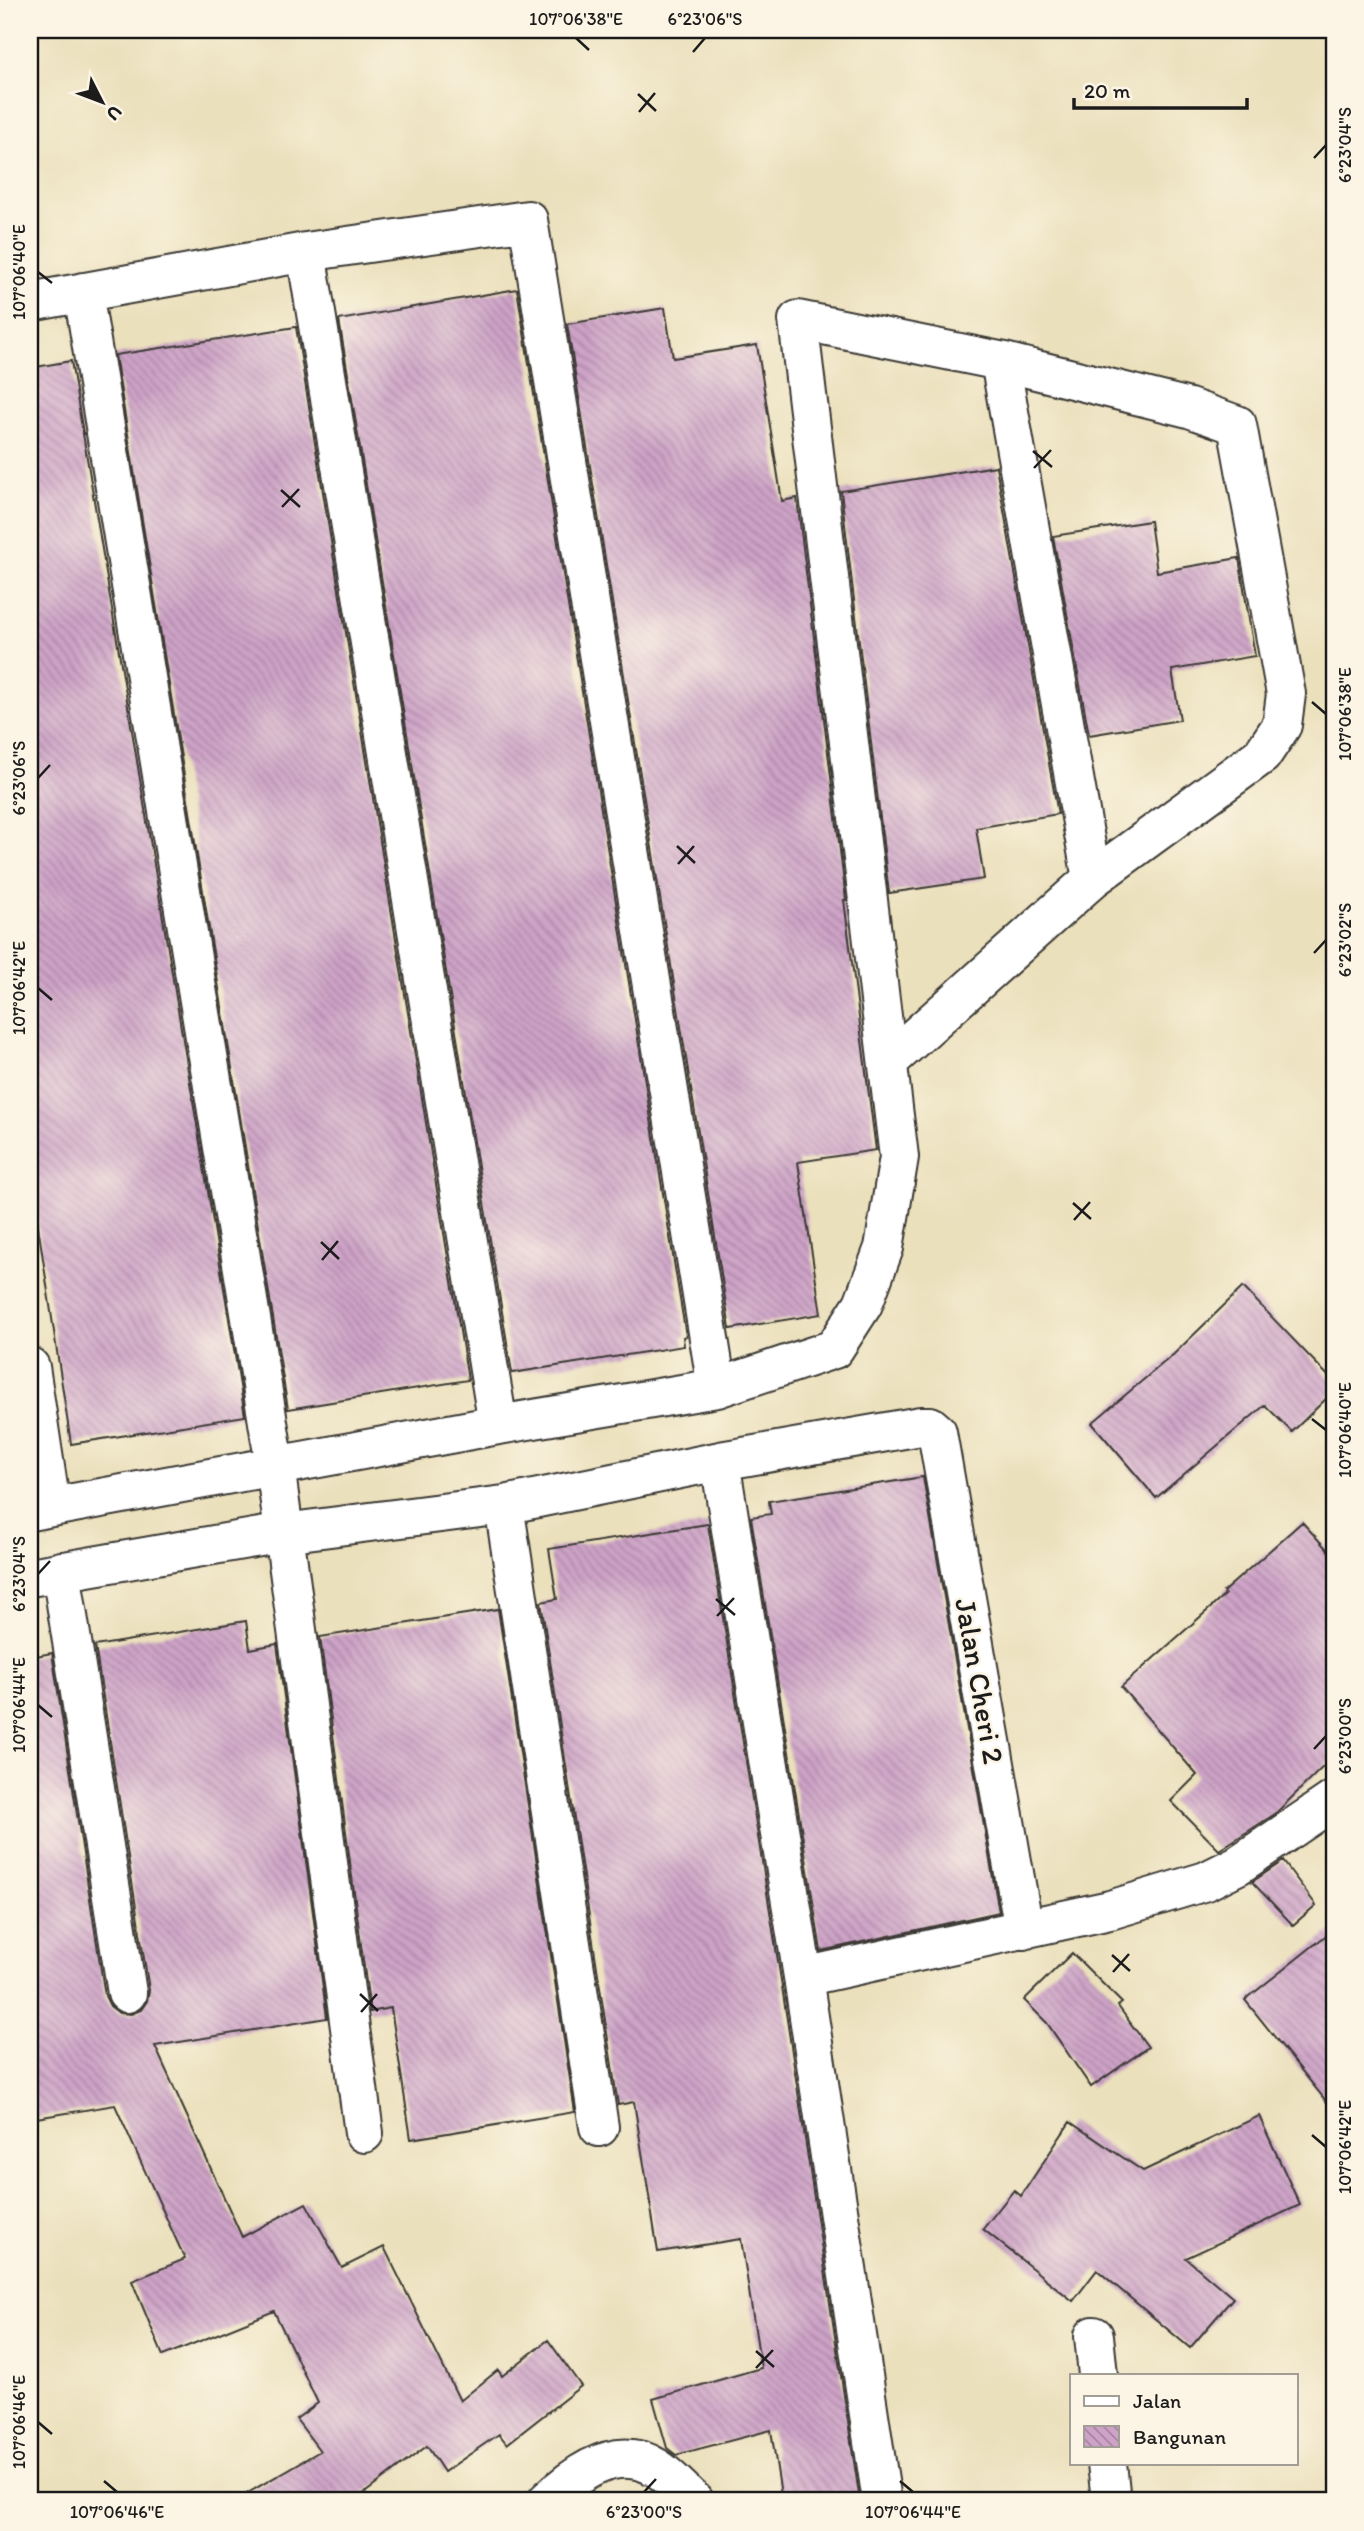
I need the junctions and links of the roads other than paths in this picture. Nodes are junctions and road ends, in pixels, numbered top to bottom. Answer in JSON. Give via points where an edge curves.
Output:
{"nodes":[{"id":1,"x":306,"y":253,"type":"junction"},
{"id":2,"x":83,"y":292,"type":"junction"},
{"id":3,"x":30,"y":302,"type":"edge"},
{"id":4,"x":1000,"y":360,"type":"junction"},
{"id":5,"x":1092,"y":879,"type":"junction"},
{"id":6,"x":889,"y":1061,"type":"junction"},
{"id":7,"x":30,"y":1367,"type":"edge"},
{"id":8,"x":717,"y":1388,"type":"junction"},
{"id":9,"x":498,"y":1425,"type":"junction"},
{"id":10,"x":720,"y":1461,"type":"junction"},
{"id":11,"x":275,"y":1465,"type":"junction"},
{"id":12,"x":504,"y":1504,"type":"junction"},
{"id":13,"x":41,"y":1509,"type":"edge"},
{"id":14,"x":284,"y":1533,"type":"junction"},
{"id":15,"x":45,"y":1574,"type":"edge"},
{"id":16,"x":1334,"y":1800,"type":"edge"},
{"id":17,"x":1024,"y":1930,"type":"junction"},
{"id":18,"x":803,"y":1977,"type":"junction"},
{"id":19,"x":127,"y":1993,"type":"dead end"},
{"id":20,"x":599,"y":2127,"type":"dead end"},
{"id":21,"x":364,"y":2133,"type":"dead end"},
{"id":22,"x":1094,"y":2336,"type":"dead end"},
{"id":23,"x":1098,"y":2374,"type":"edge"},
{"id":24,"x":1107,"y":2464,"type":"edge"},
{"id":25,"x":547,"y":2501,"type":"edge"},
{"id":26,"x":694,"y":2501,"type":"edge"},
{"id":27,"x":882,"y":2501,"type":"edge"},
{"id":28,"x":1111,"y":2501,"type":"edge"}],
"edges":[{"from":1,"to":2,"type":"street"},
{"from":1,"to":8,"type":"street","via":[[528,220]]},
{"from":1,"to":9,"type":"street"},
{"from":2,"to":3,"type":"street"},
{"from":2,"to":11,"type":"street"},
{"from":4,"to":5,"type":"street"},
{"from":4,"to":5,"type":"street","via":[[1189,408],[1237,425],[1286,694],[1282,725],[1262,755]]},
{"from":4,"to":6,"type":"street","via":[[798,320]]},
{"from":5,"to":6,"type":"street"},
{"from":6,"to":8,"type":"street","via":[[899,1157],[884,1248],[863,1304],[834,1349]]},
{"from":7,"to":13,"type":"street"},
{"from":8,"to":9,"type":"street"},
{"from":9,"to":11,"type":"street"},
{"from":10,"to":12,"type":"street"},
{"from":10,"to":17,"type":"street","name":"Jalan Cheri 2","via":[[921,1426],[937,1432]]},
{"from":10,"to":18,"type":"street"},
{"from":11,"to":13,"type":"street"},
{"from":11,"to":14,"type":"street"},
{"from":12,"to":14,"type":"street"},
{"from":12,"to":20,"type":"street"},
{"from":14,"to":15,"type":"street"},
{"from":14,"to":21,"type":"street"},
{"from":15,"to":19,"type":"street"},
{"from":16,"to":17,"type":"street","via":[[1238,1865],[1206,1881]]},
{"from":17,"to":18,"type":"street"},
{"from":18,"to":27,"type":"street"},
{"from":22,"to":23,"type":"street"},
{"from":24,"to":28,"type":"street"},
{"from":25,"to":26,"type":"street","via":[[582,2471],[608,2460],[634,2460],[657,2468]]}]}
